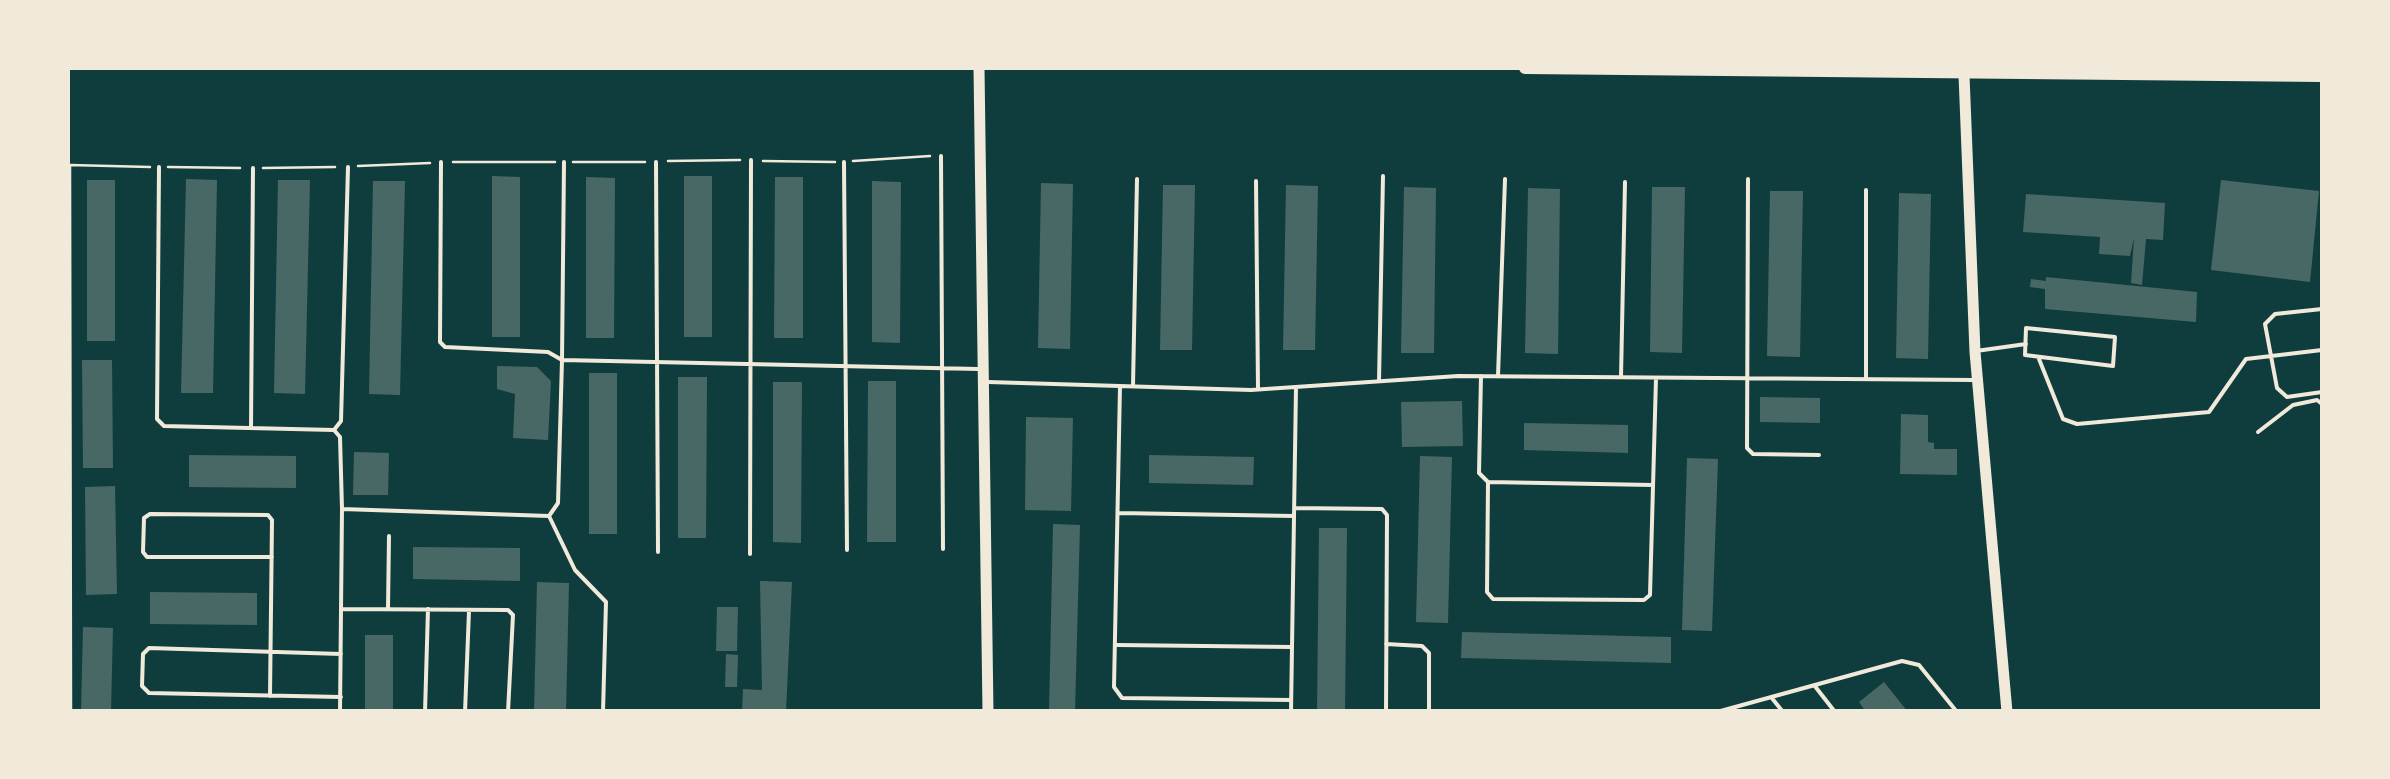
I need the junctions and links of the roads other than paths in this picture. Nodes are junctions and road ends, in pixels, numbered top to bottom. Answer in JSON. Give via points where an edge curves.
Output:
{"nodes":[{"id":1,"x":979,"y":68,"type":"edge"},
{"id":2,"x":1525,"y":68,"type":"edge"},
{"id":3,"x":2210,"y":68,"type":"edge"},
{"id":4,"x":1964,"y":75,"type":"junction"},
{"id":5,"x":2188,"y":76,"type":"junction"},
{"id":6,"x":2322,"y":76,"type":"edge"},
{"id":7,"x":941,"y":156,"type":"dead end"},
{"id":8,"x":750,"y":160,"type":"dead end"},
{"id":9,"x":441,"y":162,"type":"dead end"},
{"id":10,"x":564,"y":162,"type":"dead end"},
{"id":11,"x":656,"y":162,"type":"dead end"},
{"id":12,"x":844,"y":162,"type":"dead end"},
{"id":13,"x":348,"y":166,"type":"dead end"},
{"id":14,"x":159,"y":167,"type":"dead end"},
{"id":15,"x":253,"y":168,"type":"dead end"},
{"id":16,"x":1383,"y":176,"type":"dead end"},
{"id":17,"x":1138,"y":179,"type":"dead end"},
{"id":18,"x":1505,"y":179,"type":"dead end"},
{"id":19,"x":1748,"y":179,"type":"dead end"},
{"id":20,"x":1256,"y":181,"type":"dead end"},
{"id":21,"x":1625,"y":182,"type":"dead end"},
{"id":22,"x":1866,"y":190,"type":"dead end"},
{"id":23,"x":2322,"y":309,"type":"edge"},
{"id":24,"x":2026,"y":344,"type":"junction"},
{"id":25,"x":2322,"y":350,"type":"edge"},
{"id":26,"x":1975,"y":352,"type":"junction"},
{"id":27,"x":2272,"y":357,"type":"junction"},
{"id":28,"x":2040,"y":359,"type":"junction"},
{"id":29,"x":562,"y":360,"type":"junction"},
{"id":30,"x":657,"y":362,"type":"junction"},
{"id":31,"x":749,"y":364,"type":"junction"},
{"id":32,"x":843,"y":366,"type":"junction"},
{"id":33,"x":941,"y":368,"type":"junction"},
{"id":34,"x":983,"y":376,"type":"junction"},
{"id":35,"x":1481,"y":376,"type":"junction"},
{"id":36,"x":1498,"y":376,"type":"junction"},
{"id":37,"x":1621,"y":377,"type":"junction"},
{"id":38,"x":1656,"y":378,"type":"junction"},
{"id":39,"x":1747,"y":378,"type":"junction"},
{"id":40,"x":1866,"y":379,"type":"junction"},
{"id":41,"x":1978,"y":380,"type":"junction"},
{"id":42,"x":1378,"y":381,"type":"junction"},
{"id":43,"x":1120,"y":386,"type":"junction"},
{"id":44,"x":1134,"y":386,"type":"junction"},
{"id":45,"x":1296,"y":386,"type":"junction"},
{"id":46,"x":1258,"y":389,"type":"junction"},
{"id":47,"x":2322,"y":392,"type":"edge"},
{"id":48,"x":2322,"y":404,"type":"edge"},
{"id":49,"x":250,"y":428,"type":"junction"},
{"id":50,"x":334,"y":430,"type":"junction"},
{"id":51,"x":2258,"y":432,"type":"dead end"},
{"id":52,"x":1818,"y":455,"type":"dead end"},
{"id":53,"x":1488,"y":482,"type":"junction"},
{"id":54,"x":1652,"y":485,"type":"junction"},
{"id":55,"x":1294,"y":508,"type":"junction"},
{"id":56,"x":342,"y":509,"type":"junction"},
{"id":57,"x":1117,"y":513,"type":"junction"},
{"id":58,"x":549,"y":516,"type":"junction"},
{"id":59,"x":1294,"y":516,"type":"junction"},
{"id":60,"x":389,"y":536,"type":"dead end"},
{"id":61,"x":847,"y":550,"type":"dead end"},
{"id":62,"x":942,"y":550,"type":"dead end"},
{"id":63,"x":658,"y":552,"type":"dead end"},
{"id":64,"x":750,"y":554,"type":"dead end"},
{"id":65,"x":272,"y":557,"type":"junction"},
{"id":66,"x":341,"y":609,"type":"junction"},
{"id":67,"x":388,"y":609,"type":"junction"},
{"id":68,"x":428,"y":609,"type":"junction"},
{"id":69,"x":469,"y":610,"type":"junction"},
{"id":70,"x":1386,"y":644,"type":"junction"},
{"id":71,"x":1114,"y":645,"type":"junction"},
{"id":72,"x":1292,"y":647,"type":"junction"},
{"id":73,"x":272,"y":652,"type":"junction"},
{"id":74,"x":340,"y":654,"type":"junction"},
{"id":75,"x":1814,"y":685,"type":"junction"},
{"id":76,"x":270,"y":696,"type":"junction"},
{"id":77,"x":340,"y":697,"type":"junction"},
{"id":78,"x":1772,"y":697,"type":"junction"},
{"id":79,"x":1291,"y":700,"type":"junction"},
{"id":80,"x":340,"y":712,"type":"edge"},
{"id":81,"x":426,"y":712,"type":"edge"},
{"id":82,"x":465,"y":712,"type":"edge"},
{"id":83,"x":508,"y":712,"type":"edge"},
{"id":84,"x":603,"y":712,"type":"edge"},
{"id":85,"x":988,"y":712,"type":"edge"},
{"id":86,"x":1291,"y":712,"type":"edge"},
{"id":87,"x":1386,"y":712,"type":"edge"},
{"id":88,"x":1429,"y":712,"type":"edge"},
{"id":89,"x":1718,"y":712,"type":"edge"},
{"id":90,"x":1783,"y":712,"type":"edge"},
{"id":91,"x":1835,"y":712,"type":"edge"},
{"id":92,"x":1957,"y":712,"type":"edge"},
{"id":93,"x":2007,"y":712,"type":"edge"}],
"edges":[{"from":1,"to":34,"type":"street"},
{"from":2,"to":4,"type":"main road"},
{"from":3,"to":5,"type":"main road"},
{"from":4,"to":5,"type":"main road"},
{"from":4,"to":26,"type":"street"},
{"from":5,"to":6,"type":"main road"},
{"from":7,"to":33,"type":"lane"},
{"from":8,"to":31,"type":"lane"},
{"from":9,"to":29,"type":"lane","via":[[440,342],[548,352]]},
{"from":10,"to":29,"type":"lane"},
{"from":11,"to":30,"type":"lane"},
{"from":12,"to":32,"type":"lane"},
{"from":13,"to":50,"type":"lane","via":[[341,421]]},
{"from":14,"to":49,"type":"lane","via":[[157,418],[164,426]]},
{"from":15,"to":49,"type":"lane"},
{"from":16,"to":42,"type":"lane"},
{"from":17,"to":44,"type":"lane"},
{"from":18,"to":36,"type":"lane"},
{"from":19,"to":39,"type":"lane"},
{"from":20,"to":46,"type":"lane"},
{"from":21,"to":37,"type":"lane"},
{"from":22,"to":40,"type":"lane"},
{"from":23,"to":27,"type":"lane","via":[[2275,314],[2265,324]]},
{"from":24,"to":26,"type":"lane"},
{"from":24,"to":28,"type":"lane","via":[[2025,356]]},
{"from":24,"to":28,"type":"lane","via":[[2026,328],[2115,337],[2113,366]]},
{"from":25,"to":27,"type":"lane"},
{"from":26,"to":41,"type":"street"},
{"from":27,"to":28,"type":"lane","via":[[2246,360],[2209,412],[2077,424],[2062,419]]},
{"from":27,"to":47,"type":"lane","via":[[2277,388],[2287,397]]},
{"from":29,"to":30,"type":"lane"},
{"from":29,"to":58,"type":"lane","via":[[558,504]]},
{"from":30,"to":31,"type":"lane"},
{"from":30,"to":63,"type":"lane"},
{"from":31,"to":32,"type":"lane"},
{"from":31,"to":64,"type":"lane"},
{"from":32,"to":33,"type":"lane"},
{"from":32,"to":61,"type":"lane"},
{"from":33,"to":34,"type":"lane"},
{"from":33,"to":62,"type":"lane"},
{"from":34,"to":43,"type":"lane"},
{"from":34,"to":85,"type":"street"},
{"from":35,"to":36,"type":"lane"},
{"from":35,"to":42,"type":"lane"},
{"from":35,"to":53,"type":"lane","via":[[1479,473]]},
{"from":36,"to":37,"type":"lane"},
{"from":37,"to":38,"type":"lane"},
{"from":38,"to":39,"type":"lane"},
{"from":38,"to":54,"type":"lane"},
{"from":39,"to":40,"type":"lane"},
{"from":39,"to":52,"type":"lane","via":[[1747,448],[1753,454]]},
{"from":40,"to":41,"type":"lane"},
{"from":41,"to":93,"type":"street"},
{"from":42,"to":45,"type":"lane"},
{"from":43,"to":44,"type":"lane"},
{"from":43,"to":57,"type":"lane"},
{"from":44,"to":46,"type":"lane"},
{"from":45,"to":46,"type":"lane"},
{"from":45,"to":55,"type":"lane"},
{"from":48,"to":51,"type":"lane","via":[[2293,405]]},
{"from":49,"to":50,"type":"lane"},
{"from":50,"to":56,"type":"lane","via":[[340,437]]},
{"from":53,"to":54,"type":"lane"},
{"from":53,"to":54,"type":"lane","via":[[1493,598],[1644,600],[1650,595]]},
{"from":55,"to":59,"type":"lane"},
{"from":55,"to":70,"type":"lane","via":[[1382,509],[1387,515]]},
{"from":56,"to":58,"type":"lane"},
{"from":56,"to":66,"type":"lane"},
{"from":57,"to":59,"type":"lane"},
{"from":57,"to":71,"type":"lane"},
{"from":58,"to":84,"type":"lane","via":[[575,570],[606,602]]},
{"from":59,"to":72,"type":"lane"},
{"from":60,"to":67,"type":"lane"},
{"from":65,"to":65,"type":"lane","via":[[268,515],[144,518],[147,556]]},
{"from":65,"to":73,"type":"lane"},
{"from":66,"to":67,"type":"lane"},
{"from":66,"to":74,"type":"lane"},
{"from":67,"to":68,"type":"lane"},
{"from":68,"to":69,"type":"lane"},
{"from":68,"to":81,"type":"lane"},
{"from":69,"to":82,"type":"lane"},
{"from":69,"to":83,"type":"lane","via":[[513,615]]},
{"from":70,"to":87,"type":"lane"},
{"from":70,"to":88,"type":"lane","via":[[1422,646],[1429,653]]},
{"from":71,"to":72,"type":"lane"},
{"from":71,"to":79,"type":"lane","via":[[1114,687],[1122,698]]},
{"from":72,"to":79,"type":"lane"},
{"from":73,"to":74,"type":"lane"},
{"from":73,"to":76,"type":"lane"},
{"from":73,"to":76,"type":"lane","via":[[150,648],[142,670],[149,693]]},
{"from":74,"to":77,"type":"lane"},
{"from":75,"to":78,"type":"lane"},
{"from":75,"to":91,"type":"lane"},
{"from":75,"to":92,"type":"lane","via":[[1902,661],[1919,665]]},
{"from":76,"to":77,"type":"lane"},
{"from":77,"to":80,"type":"lane"},
{"from":78,"to":89,"type":"lane"},
{"from":78,"to":90,"type":"lane"},
{"from":79,"to":86,"type":"lane"}]}
